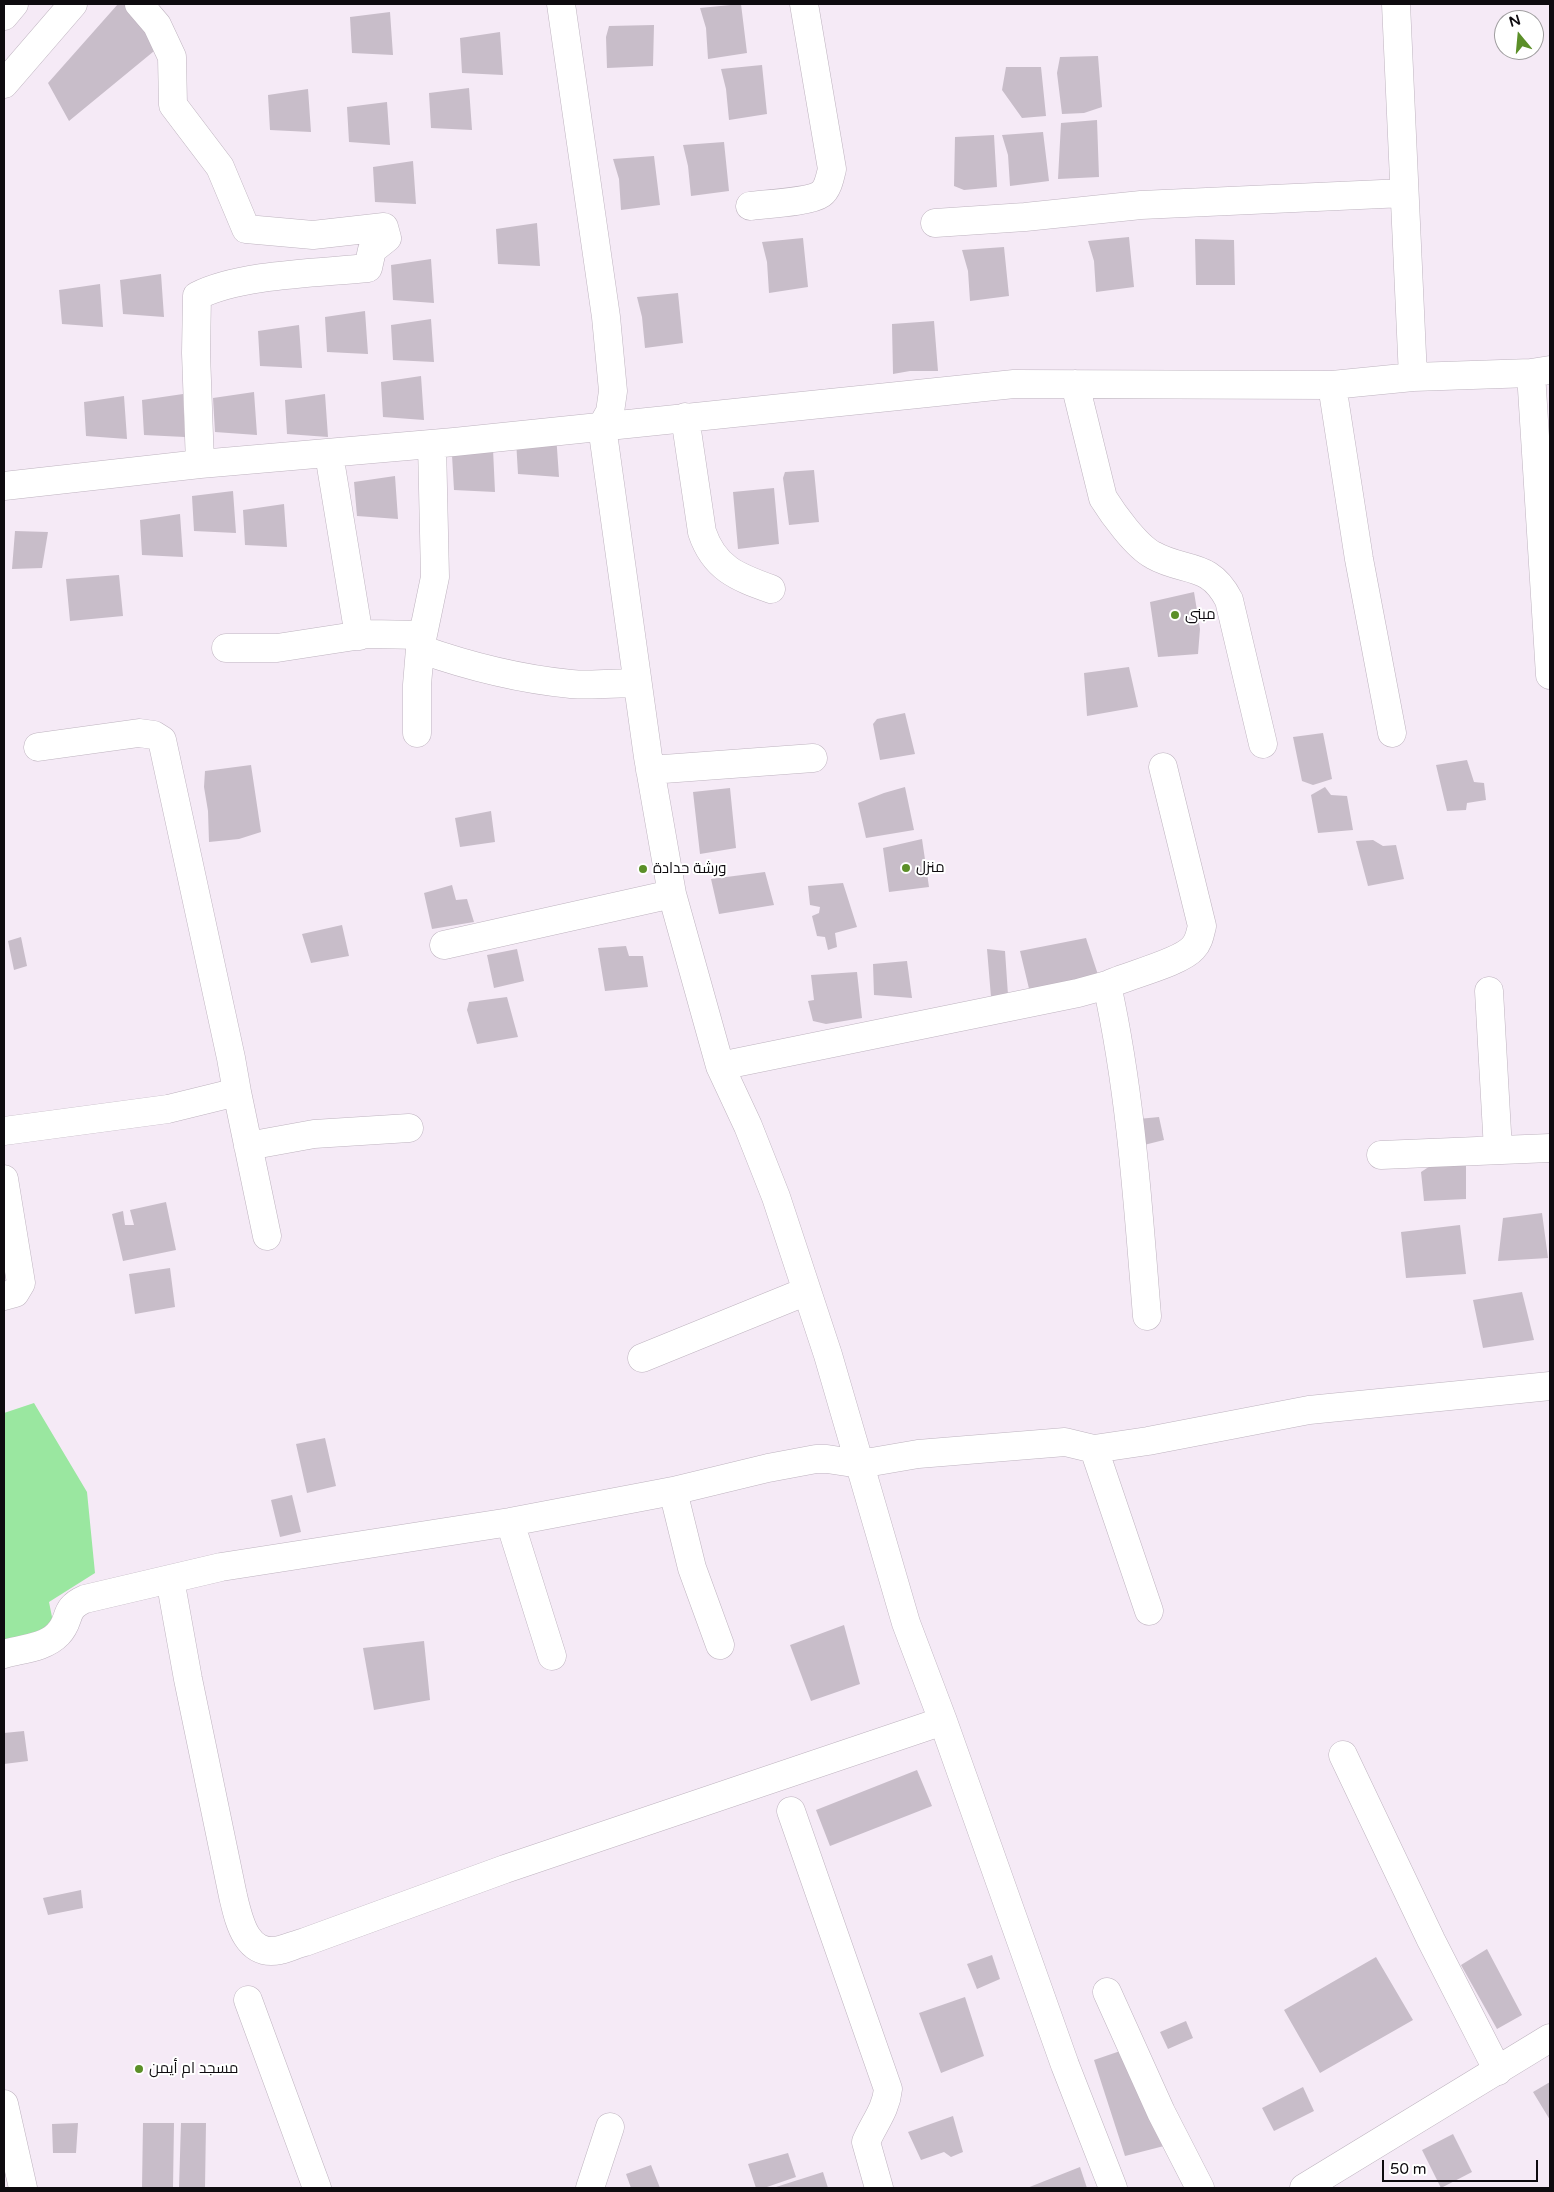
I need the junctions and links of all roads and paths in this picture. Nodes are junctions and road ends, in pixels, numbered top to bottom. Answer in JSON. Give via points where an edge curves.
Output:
{"nodes":[{"id":1,"x":14,"y":4,"type":"edge"},
{"id":2,"x":73,"y":4,"type":"edge"},
{"id":3,"x":139,"y":4,"type":"edge"},
{"id":4,"x":561,"y":4,"type":"edge"},
{"id":5,"x":804,"y":4,"type":"edge"},
{"id":6,"x":1396,"y":4,"type":"edge"},
{"id":7,"x":4,"y":16,"type":"edge"},
{"id":8,"x":4,"y":84,"type":"edge"},
{"id":9,"x":1404,"y":193,"type":"junction"},
{"id":10,"x":750,"y":206,"type":"dead end"},
{"id":11,"x":935,"y":223,"type":"dead end"},
{"id":12,"x":1540,"y":371,"type":"edge"},
{"id":13,"x":1413,"y":377,"type":"junction"},
{"id":14,"x":1074,"y":384,"type":"junction"},
{"id":15,"x":1332,"y":385,"type":"junction"},
{"id":16,"x":685,"y":417,"type":"junction"},
{"id":17,"x":602,"y":426,"type":"junction"},
{"id":18,"x":432,"y":444,"type":"junction"},
{"id":19,"x":329,"y":454,"type":"junction"},
{"id":20,"x":200,"y":464,"type":"junction"},
{"id":21,"x":4,"y":486,"type":"edge"},
{"id":22,"x":771,"y":589,"type":"dead end"},
{"id":23,"x":359,"y":636,"type":"junction"},
{"id":24,"x":421,"y":642,"type":"junction"},
{"id":25,"x":226,"y":648,"type":"dead end"},
{"id":26,"x":1550,"y":675,"type":"edge"},
{"id":27,"x":637,"y":683,"type":"junction"},
{"id":28,"x":417,"y":733,"type":"dead end"},
{"id":29,"x":1392,"y":733,"type":"dead end"},
{"id":30,"x":1263,"y":744,"type":"dead end"},
{"id":31,"x":38,"y":747,"type":"dead end"},
{"id":32,"x":813,"y":758,"type":"dead end"},
{"id":33,"x":1163,"y":767,"type":"dead end"},
{"id":34,"x":650,"y":770,"type":"junction"},
{"id":35,"x":672,"y":894,"type":"junction"},
{"id":36,"x":444,"y":946,"type":"dead end"},
{"id":37,"x":1106,"y":985,"type":"junction"},
{"id":38,"x":1489,"y":991,"type":"dead end"},
{"id":39,"x":720,"y":1066,"type":"junction"},
{"id":40,"x":237,"y":1092,"type":"junction"},
{"id":41,"x":409,"y":1128,"type":"dead end"},
{"id":42,"x":4,"y":1131,"type":"edge"},
{"id":43,"x":248,"y":1146,"type":"junction"},
{"id":44,"x":1550,"y":1148,"type":"edge"},
{"id":45,"x":1498,"y":1150,"type":"junction"},
{"id":46,"x":1381,"y":1155,"type":"dead end"},
{"id":47,"x":4,"y":1179,"type":"edge"},
{"id":48,"x":267,"y":1236,"type":"dead end"},
{"id":49,"x":807,"y":1291,"type":"junction"},
{"id":50,"x":4,"y":1296,"type":"edge"},
{"id":51,"x":1148,"y":1316,"type":"dead end"},
{"id":52,"x":642,"y":1358,"type":"dead end"},
{"id":53,"x":1550,"y":1386,"type":"edge"},
{"id":54,"x":1094,"y":1449,"type":"junction"},
{"id":55,"x":860,"y":1464,"type":"junction"},
{"id":56,"x":673,"y":1491,"type":"junction"},
{"id":57,"x":510,"y":1522,"type":"junction"},
{"id":58,"x":170,"y":1579,"type":"junction"},
{"id":59,"x":1149,"y":1611,"type":"dead end"},
{"id":60,"x":720,"y":1645,"type":"dead end"},
{"id":61,"x":4,"y":1654,"type":"edge"},
{"id":62,"x":552,"y":1656,"type":"dead end"},
{"id":63,"x":943,"y":1721,"type":"junction"},
{"id":64,"x":1343,"y":1755,"type":"dead end"},
{"id":65,"x":791,"y":1811,"type":"dead end"},
{"id":66,"x":1107,"y":1992,"type":"dead end"},
{"id":67,"x":248,"y":2000,"type":"dead end"},
{"id":68,"x":1550,"y":2038,"type":"edge"},
{"id":69,"x":1498,"y":2071,"type":"junction"},
{"id":70,"x":4,"y":2104,"type":"edge"},
{"id":71,"x":610,"y":2127,"type":"dead end"},
{"id":72,"x":23,"y":2188,"type":"edge"},
{"id":73,"x":317,"y":2188,"type":"edge"},
{"id":74,"x":590,"y":2188,"type":"edge"},
{"id":75,"x":879,"y":2188,"type":"edge"},
{"id":76,"x":1113,"y":2188,"type":"edge"},
{"id":77,"x":1200,"y":2188,"type":"edge"},
{"id":78,"x":1304,"y":2188,"type":"edge"}],
"edges":[{"from":1,"to":7,"type":"street"},
{"from":2,"to":8,"type":"street"},
{"from":3,"to":20,"type":"street","via":[[158,25],[172,58],[173,105],[220,167],[246,229],[313,235],[384,227],[387,238],[372,250],[368,268],[253,280],[208,290],[197,296]]},
{"from":4,"to":17,"type":"street","via":[[606,316],[613,391],[610,412]]},
{"from":5,"to":10,"type":"street","via":[[832,169],[821,194]]},
{"from":6,"to":9,"type":"street"},
{"from":9,"to":11,"type":"street","via":[[1141,205]]},
{"from":9,"to":13,"type":"street"},
{"from":12,"to":13,"type":"street"},
{"from":12,"to":26,"type":"street"},
{"from":13,"to":15,"type":"street"},
{"from":14,"to":15,"type":"street"},
{"from":14,"to":16,"type":"street","via":[[1014,384]]},
{"from":14,"to":30,"type":"street","via":[[1102,498],[1112,512],[1151,555],[1201,571],[1221,585],[1229,600]]},
{"from":15,"to":29,"type":"street"},
{"from":16,"to":17,"type":"street"},
{"from":16,"to":22,"type":"street","via":[[705,542],[723,567]]},
{"from":17,"to":18,"type":"street"},
{"from":17,"to":27,"type":"street"},
{"from":18,"to":19,"type":"street"},
{"from":18,"to":24,"type":"street","via":[[434,577]]},
{"from":19,"to":20,"type":"street"},
{"from":19,"to":23,"type":"street"},
{"from":20,"to":21,"type":"street"},
{"from":23,"to":24,"type":"street"},
{"from":23,"to":25,"type":"street","via":[[277,648]]},
{"from":24,"to":27,"type":"street","via":[[476,666],[534,678],[572,684]]},
{"from":24,"to":28,"type":"street"},
{"from":27,"to":34,"type":"street"},
{"from":31,"to":40,"type":"street","via":[[139,733],[154,734],[162,740]]},
{"from":32,"to":34,"type":"street"},
{"from":33,"to":37,"type":"street","via":[[1202,926],[1200,934],[1187,954]]},
{"from":34,"to":35,"type":"street"},
{"from":35,"to":36,"type":"street"},
{"from":35,"to":39,"type":"street"},
{"from":37,"to":39,"type":"street"},
{"from":37,"to":51,"type":"street","via":[[1116,1027],[1136,1180]]},
{"from":38,"to":45,"type":"street"},
{"from":39,"to":49,"type":"street","via":[[776,1197]]},
{"from":40,"to":42,"type":"street","via":[[168,1110]]},
{"from":40,"to":43,"type":"street"},
{"from":41,"to":43,"type":"street","via":[[314,1134]]},
{"from":43,"to":48,"type":"street"},
{"from":44,"to":45,"type":"street"},
{"from":45,"to":46,"type":"street"},
{"from":47,"to":50,"type":"street","via":[[21,1283],[15,1293]]},
{"from":49,"to":52,"type":"street"},
{"from":49,"to":55,"type":"street"},
{"from":53,"to":54,"type":"street","via":[[1309,1410]]},
{"from":54,"to":55,"type":"street","via":[[1065,1442],[918,1454]]},
{"from":54,"to":59,"type":"street"},
{"from":55,"to":56,"type":"street","via":[[816,1459]]},
{"from":55,"to":63,"type":"street","via":[[906,1623]]},
{"from":56,"to":57,"type":"street"},
{"from":56,"to":60,"type":"street","via":[[692,1568]]},
{"from":57,"to":58,"type":"street","via":[[221,1567]]},
{"from":57,"to":62,"type":"street"},
{"from":58,"to":61,"type":"street","via":[[78,1602],[70,1608],[63,1628],[52,1639]]},
{"from":58,"to":63,"type":"street","via":[[232,1896],[245,1934],[255,1947],[265,1950],[279,1950],[306,1942],[505,1869]]},
{"from":63,"to":76,"type":"street","via":[[1065,2065]]},
{"from":64,"to":69,"type":"street"},
{"from":65,"to":75,"type":"street","via":[[888,2089],[887,2102],[866,2142]]},
{"from":66,"to":77,"type":"street","via":[[1161,2112]]},
{"from":67,"to":73,"type":"street"},
{"from":68,"to":69,"type":"street"},
{"from":69,"to":78,"type":"street"},
{"from":70,"to":72,"type":"street"},
{"from":71,"to":74,"type":"street"}]}
